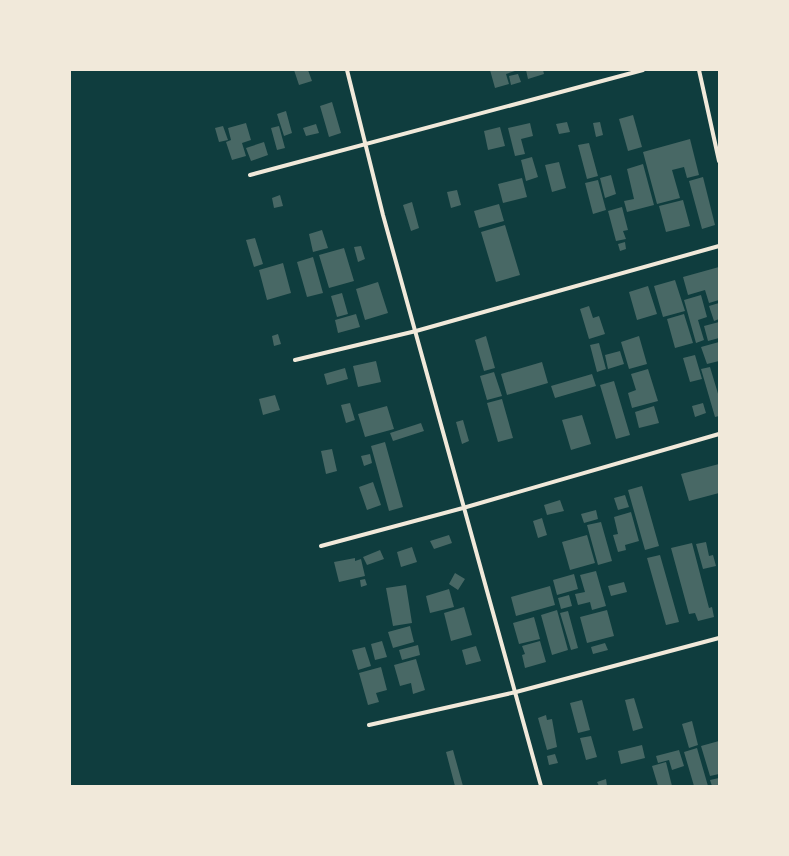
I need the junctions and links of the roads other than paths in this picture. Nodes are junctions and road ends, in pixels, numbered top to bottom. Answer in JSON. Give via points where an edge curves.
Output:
{"nodes":[{"id":1,"x":347,"y":70,"type":"edge"},
{"id":2,"x":643,"y":70,"type":"edge"},
{"id":3,"x":699,"y":70,"type":"edge"},
{"id":4,"x":366,"y":144,"type":"junction"},
{"id":5,"x":719,"y":161,"type":"edge"},
{"id":6,"x":250,"y":175,"type":"dead end"},
{"id":7,"x":719,"y":246,"type":"edge"},
{"id":8,"x":416,"y":331,"type":"junction"},
{"id":9,"x":295,"y":360,"type":"dead end"},
{"id":10,"x":719,"y":434,"type":"edge"},
{"id":11,"x":463,"y":508,"type":"junction"},
{"id":12,"x":321,"y":546,"type":"dead end"},
{"id":13,"x":719,"y":638,"type":"edge"},
{"id":14,"x":516,"y":692,"type":"junction"},
{"id":15,"x":369,"y":725,"type":"dead end"},
{"id":16,"x":541,"y":786,"type":"edge"}],
"edges":[{"from":1,"to":4,"type":"street"},
{"from":2,"to":4,"type":"street"},
{"from":3,"to":5,"type":"street"},
{"from":4,"to":6,"type":"street"},
{"from":4,"to":8,"type":"street"},
{"from":7,"to":8,"type":"street"},
{"from":8,"to":9,"type":"street"},
{"from":8,"to":11,"type":"street"},
{"from":10,"to":11,"type":"street"},
{"from":11,"to":12,"type":"street"},
{"from":11,"to":14,"type":"street"},
{"from":13,"to":14,"type":"street"},
{"from":14,"to":15,"type":"street"},
{"from":14,"to":16,"type":"street"}]}
